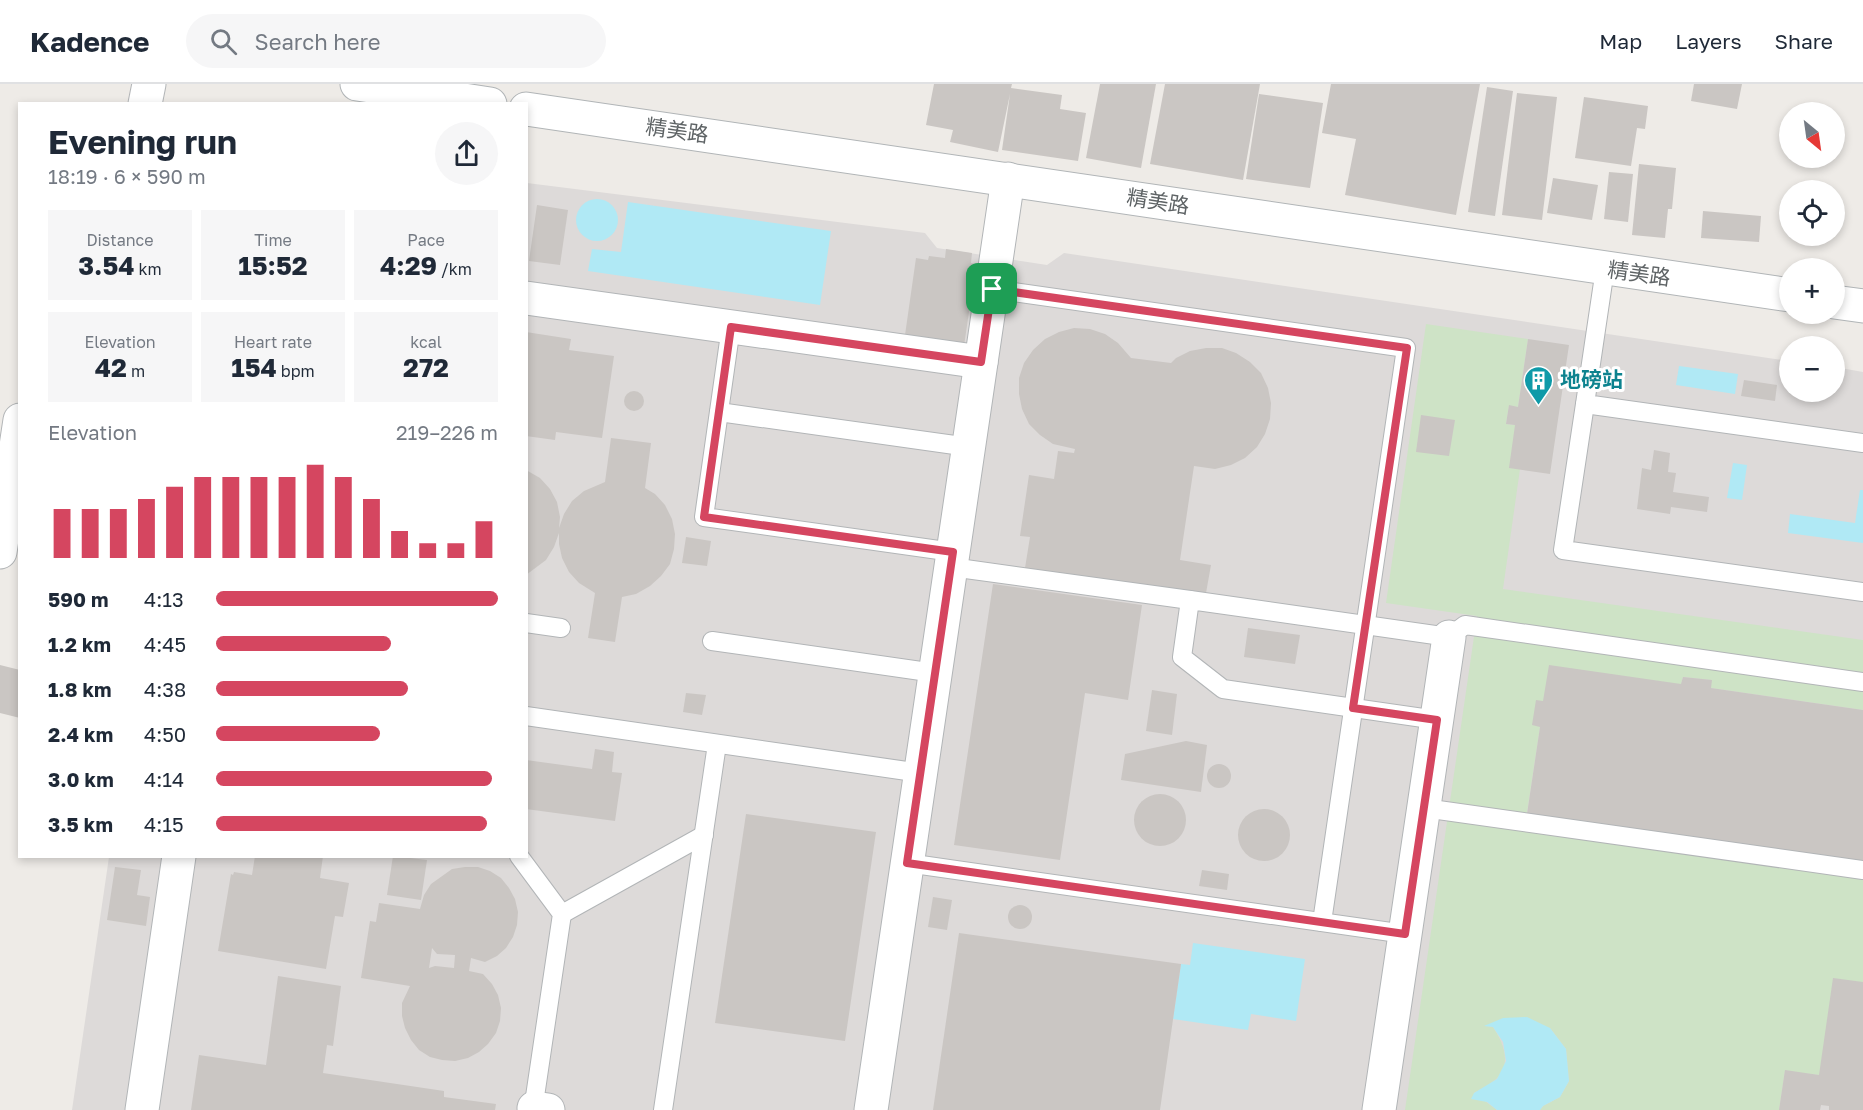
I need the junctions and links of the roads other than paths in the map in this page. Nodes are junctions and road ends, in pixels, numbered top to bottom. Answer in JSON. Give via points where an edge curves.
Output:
{"nodes":[{"id":1,"x":149,"y":84,"type":"edge"},
{"id":2,"x":368,"y":85,"type":"edge"},
{"id":3,"x":145,"y":102,"type":"edge"},
{"id":4,"x":477,"y":102,"type":"edge"},
{"id":5,"x":528,"y":109,"type":"edge"},
{"id":6,"x":1008,"y":179,"type":"junction"},
{"id":7,"x":1605,"y":269,"type":"junction"},
{"id":8,"x":992,"y":289,"type":"junction"},
{"id":9,"x":1779,"y":293,"type":"edge"},
{"id":10,"x":528,"y":298,"type":"edge"},
{"id":11,"x":1845,"y":304,"type":"edge"},
{"id":12,"x":1863,"y":306,"type":"edge"},
{"id":13,"x":731,"y":327,"type":"junction"},
{"id":14,"x":981,"y":362,"type":"junction"},
{"id":15,"x":1585,"y":404,"type":"junction"},
{"id":16,"x":719,"y":412,"type":"junction"},
{"id":17,"x":18,"y":433,"type":"edge"},
{"id":18,"x":1863,"y":443,"type":"edge"},
{"id":19,"x":969,"y":447,"type":"junction"},
{"id":20,"x":0,"y":552,"type":"edge"},
{"id":21,"x":952,"y":560,"type":"junction"},
{"id":22,"x":1863,"y":592,"type":"edge"},
{"id":23,"x":1190,"y":600,"type":"junction"},
{"id":24,"x":528,"y":623,"type":"edge"},
{"id":25,"x":1366,"y":626,"type":"junction"},
{"id":26,"x":561,"y":628,"type":"dead end"},
{"id":27,"x":1449,"y":637,"type":"junction"},
{"id":28,"x":712,"y":641,"type":"dead end"},
{"id":29,"x":936,"y":673,"type":"junction"},
{"id":30,"x":1863,"y":682,"type":"edge"},
{"id":31,"x":1353,"y":708,"type":"junction"},
{"id":32,"x":528,"y":716,"type":"edge"},
{"id":33,"x":1437,"y":720,"type":"junction"},
{"id":34,"x":717,"y":744,"type":"junction"},
{"id":35,"x":921,"y":773,"type":"junction"},
{"id":36,"x":1424,"y":808,"type":"junction"},
{"id":37,"x":704,"y":835,"type":"junction"},
{"id":38,"x":179,"y":858,"type":"edge"},
{"id":39,"x":520,"y":858,"type":"edge"},
{"id":40,"x":907,"y":863,"type":"junction"},
{"id":41,"x":1863,"y":870,"type":"edge"},
{"id":42,"x":562,"y":914,"type":"junction"},
{"id":43,"x":1322,"y":922,"type":"junction"},
{"id":44,"x":1405,"y":934,"type":"junction"},
{"id":45,"x":538,"y":1109,"type":"edge"},
{"id":46,"x":142,"y":1110,"type":"edge"},
{"id":47,"x":663,"y":1110,"type":"edge"},
{"id":48,"x":871,"y":1110,"type":"edge"},
{"id":49,"x":1380,"y":1110,"type":"edge"}],
"edges":[{"from":1,"to":3,"type":"street"},
{"from":2,"to":4,"type":"street"},
{"from":5,"to":6,"type":"street","name":"精美路"},
{"from":6,"to":7,"type":"street","name":"精美路"},
{"from":6,"to":8,"type":"street"},
{"from":7,"to":9,"type":"street","name":"精美路"},
{"from":7,"to":15,"type":"lane"},
{"from":8,"to":14,"type":"street"},
{"from":8,"to":25,"type":"lane","via":[[1407,348]]},
{"from":10,"to":13,"type":"street"},
{"from":11,"to":12,"type":"street"},
{"from":13,"to":14,"type":"street"},
{"from":13,"to":16,"type":"lane"},
{"from":14,"to":19,"type":"street"},
{"from":15,"to":18,"type":"lane"},
{"from":15,"to":22,"type":"lane","via":[[1563,550]]},
{"from":16,"to":19,"type":"lane"},
{"from":16,"to":21,"type":"lane","via":[[704,517]]},
{"from":17,"to":20,"type":"street"},
{"from":19,"to":21,"type":"street"},
{"from":21,"to":23,"type":"lane"},
{"from":21,"to":29,"type":"street"},
{"from":23,"to":25,"type":"lane"},
{"from":23,"to":31,"type":"lane","via":[[1182,657],[1223,690]]},
{"from":24,"to":26,"type":"lane"},
{"from":25,"to":27,"type":"lane"},
{"from":25,"to":31,"type":"lane"},
{"from":27,"to":30,"type":"lane","via":[[1465,626]]},
{"from":27,"to":33,"type":"street"},
{"from":28,"to":29,"type":"lane"},
{"from":29,"to":35,"type":"street"},
{"from":31,"to":33,"type":"lane"},
{"from":31,"to":43,"type":"lane"},
{"from":32,"to":34,"type":"lane"},
{"from":33,"to":36,"type":"street"},
{"from":34,"to":35,"type":"lane"},
{"from":34,"to":37,"type":"lane"},
{"from":35,"to":40,"type":"street"},
{"from":36,"to":41,"type":"lane"},
{"from":36,"to":44,"type":"street"},
{"from":37,"to":42,"type":"lane"},
{"from":37,"to":47,"type":"lane"},
{"from":38,"to":46,"type":"street"},
{"from":39,"to":42,"type":"lane"},
{"from":40,"to":43,"type":"lane"},
{"from":40,"to":48,"type":"street"},
{"from":42,"to":45,"type":"lane"},
{"from":43,"to":44,"type":"lane"},
{"from":44,"to":49,"type":"street"}]}
